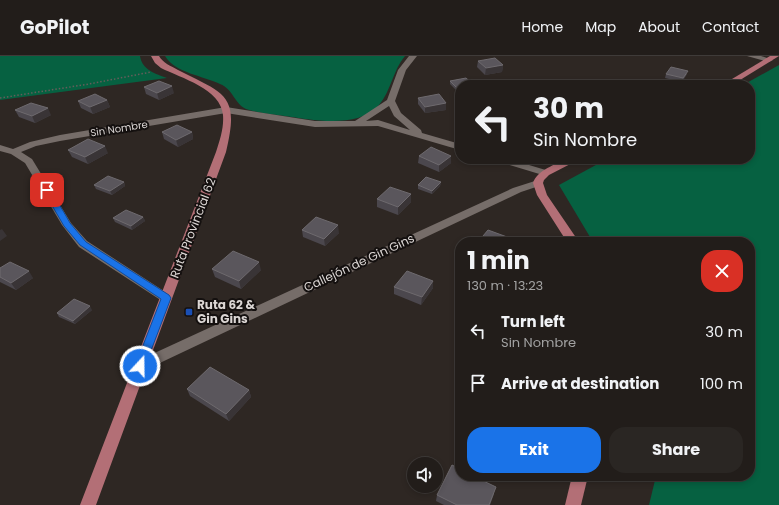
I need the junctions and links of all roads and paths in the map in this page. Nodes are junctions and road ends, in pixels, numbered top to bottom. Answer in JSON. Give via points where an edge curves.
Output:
{"nodes":[{"id":1,"x":155,"y":56,"type":"edge"},
{"id":2,"x":413,"y":56,"type":"edge"},
{"id":3,"x":752,"y":56,"type":"edge"},
{"id":4,"x":772,"y":58,"type":"edge"},
{"id":5,"x":168,"y":69,"type":"junction"},
{"id":6,"x":735,"y":80,"type":"edge"},
{"id":7,"x":0,"y":98,"type":"edge"},
{"id":8,"x":391,"y":101,"type":"junction"},
{"id":9,"x":226,"y":110,"type":"junction"},
{"id":10,"x":357,"y":122,"type":"junction"},
{"id":11,"x":422,"y":136,"type":"junction"},
{"id":12,"x":455,"y":146,"type":"edge"},
{"id":13,"x":0,"y":148,"type":"edge"},
{"id":14,"x":14,"y":152,"type":"junction"},
{"id":15,"x":510,"y":164,"type":"edge"},
{"id":16,"x":566,"y":164,"type":"edge"},
{"id":17,"x":542,"y":178,"type":"junction"},
{"id":18,"x":570,"y":237,"type":"edge"},
{"id":19,"x":166,"y":298,"type":"junction"},
{"id":20,"x":140,"y":366,"type":"junction"},
{"id":21,"x":579,"y":481,"type":"edge"},
{"id":22,"x":88,"y":505,"type":"edge"},
{"id":23,"x":573,"y":505,"type":"edge"}],
"edges":[{"from":1,"to":5,"type":"main road","via":[[160,64]]},
{"from":2,"to":8,"type":"street","via":[[402,70]]},
{"from":3,"to":4,"type":"street"},
{"from":4,"to":6,"type":"main road"},
{"from":5,"to":7,"type":"path"},
{"from":5,"to":9,"type":"main road","via":[[215,91],[223,100]]},
{"from":8,"to":10,"type":"street"},
{"from":8,"to":11,"type":"street","via":[[397,114]]},
{"from":9,"to":10,"type":"street","name":"Sin Nombre","via":[[315,124]]},
{"from":9,"to":14,"type":"street","name":"Sin Nombre","via":[[60,138],[33,144]]},
{"from":9,"to":19,"type":"main road","name":"Ruta Provincial 62","via":[[227,130],[221,152]]},
{"from":10,"to":11,"type":"street","name":"Sin Nombre","via":[[385,124]]},
{"from":11,"to":12,"type":"street","name":"Sin Nombre"},
{"from":13,"to":14,"type":"street"},
{"from":14,"to":19,"type":"street","via":[[30,161],[76,237]]},
{"from":15,"to":17,"type":"street"},
{"from":16,"to":17,"type":"main road","name":"Callejón de Gin Gins"},
{"from":17,"to":18,"type":"main road","via":[[542,195]]},
{"from":17,"to":20,"type":"street","name":"Callejón de Gin Gins"},
{"from":19,"to":20,"type":"main road","name":"Ruta Provincial 62"},
{"from":20,"to":22,"type":"main road","name":"Ruta Provincial 62"},
{"from":21,"to":23,"type":"main road"}]}
